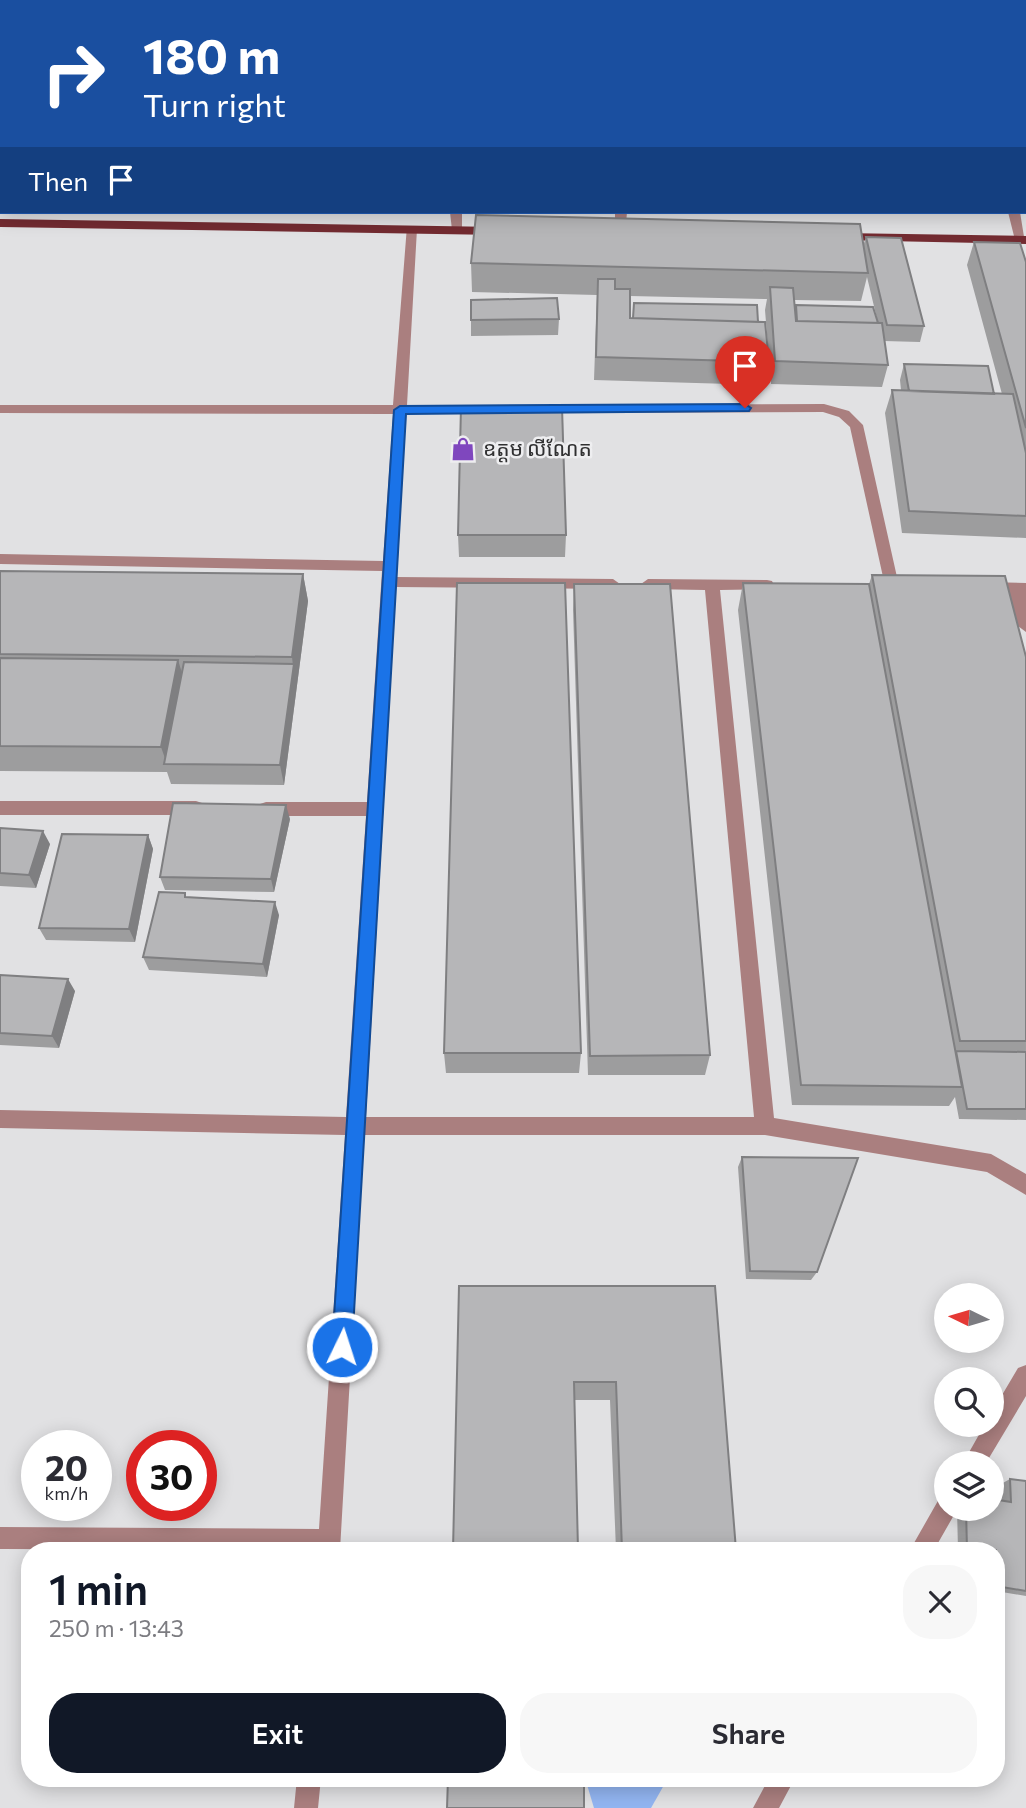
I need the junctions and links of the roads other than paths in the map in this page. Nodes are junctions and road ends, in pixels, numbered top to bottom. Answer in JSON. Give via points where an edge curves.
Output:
{"nodes":[{"id":1,"x":456,"y":214,"type":"edge"},
{"id":2,"x":621,"y":214,"type":"edge"},
{"id":3,"x":1015,"y":214,"type":"edge"},
{"id":4,"x":0,"y":223,"type":"edge"},
{"id":5,"x":411,"y":229,"type":"junction"},
{"id":6,"x":458,"y":230,"type":"junction"},
{"id":7,"x":513,"y":231,"type":"edge"},
{"id":8,"x":607,"y":233,"type":"edge"},
{"id":9,"x":621,"y":233,"type":"junction"},
{"id":10,"x":635,"y":234,"type":"edge"},
{"id":11,"x":828,"y":237,"type":"edge"},
{"id":12,"x":1024,"y":240,"type":"edge"},
{"id":13,"x":0,"y":409,"type":"edge"},
{"id":14,"x":400,"y":410,"type":"junction"},
{"id":15,"x":496,"y":410,"type":"edge"},
{"id":16,"x":523,"y":410,"type":"edge"},
{"id":17,"x":0,"y":559,"type":"edge"},
{"id":18,"x":390,"y":574,"type":"junction"},
{"id":19,"x":712,"y":585,"type":"junction"},
{"id":20,"x":781,"y":585,"type":"edge"},
{"id":21,"x":892,"y":586,"type":"edge"},
{"id":22,"x":974,"y":587,"type":"edge"},
{"id":23,"x":1021,"y":588,"type":"edge"},
{"id":24,"x":1026,"y":626,"type":"edge"},
{"id":25,"x":0,"y":808,"type":"edge"},
{"id":26,"x":209,"y":808,"type":"edge"},
{"id":27,"x":250,"y":808,"type":"edge"},
{"id":28,"x":376,"y":809,"type":"junction"},
{"id":29,"x":0,"y":1119,"type":"edge"},
{"id":30,"x":356,"y":1126,"type":"junction"},
{"id":31,"x":765,"y":1126,"type":"junction"},
{"id":32,"x":1026,"y":1185,"type":"edge"},
{"id":33,"x":1026,"y":1376,"type":"edge"},
{"id":34,"x":981,"y":1451,"type":"edge"},
{"id":35,"x":939,"y":1521,"type":"edge"},
{"id":36,"x":0,"y":1538,"type":"edge"},
{"id":37,"x":188,"y":1542,"type":"edge"},
{"id":38,"x":329,"y":1542,"type":"edge"},
{"id":39,"x":926,"y":1542,"type":"edge"},
{"id":40,"x":308,"y":1787,"type":"edge"},
{"id":41,"x":778,"y":1787,"type":"edge"},
{"id":42,"x":306,"y":1808,"type":"edge"},
{"id":43,"x":765,"y":1808,"type":"edge"}],
"edges":[{"from":1,"to":6,"type":"street"},
{"from":2,"to":9,"type":"street"},
{"from":3,"to":12,"type":"street"},
{"from":4,"to":5,"type":"main road"},
{"from":5,"to":6,"type":"main road"},
{"from":5,"to":14,"type":"street"},
{"from":6,"to":7,"type":"main road"},
{"from":8,"to":9,"type":"main road"},
{"from":9,"to":10,"type":"main road"},
{"from":11,"to":12,"type":"main road"},
{"from":13,"to":14,"type":"street"},
{"from":14,"to":15,"type":"street"},
{"from":14,"to":18,"type":"street"},
{"from":16,"to":21,"type":"street","via":[[824,408],[844,414],[856,425]]},
{"from":17,"to":18,"type":"street"},
{"from":18,"to":19,"type":"street"},
{"from":18,"to":28,"type":"street"},
{"from":19,"to":20,"type":"street"},
{"from":19,"to":31,"type":"street"},
{"from":22,"to":23,"type":"street"},
{"from":23,"to":24,"type":"street"},
{"from":25,"to":26,"type":"street"},
{"from":27,"to":28,"type":"street"},
{"from":28,"to":30,"type":"street"},
{"from":29,"to":30,"type":"street"},
{"from":30,"to":31,"type":"street"},
{"from":30,"to":38,"type":"street"},
{"from":31,"to":32,"type":"street","via":[[991,1163]]},
{"from":33,"to":34,"type":"street"},
{"from":35,"to":39,"type":"street"},
{"from":36,"to":37,"type":"street"},
{"from":40,"to":42,"type":"street"},
{"from":41,"to":43,"type":"street"}]}
